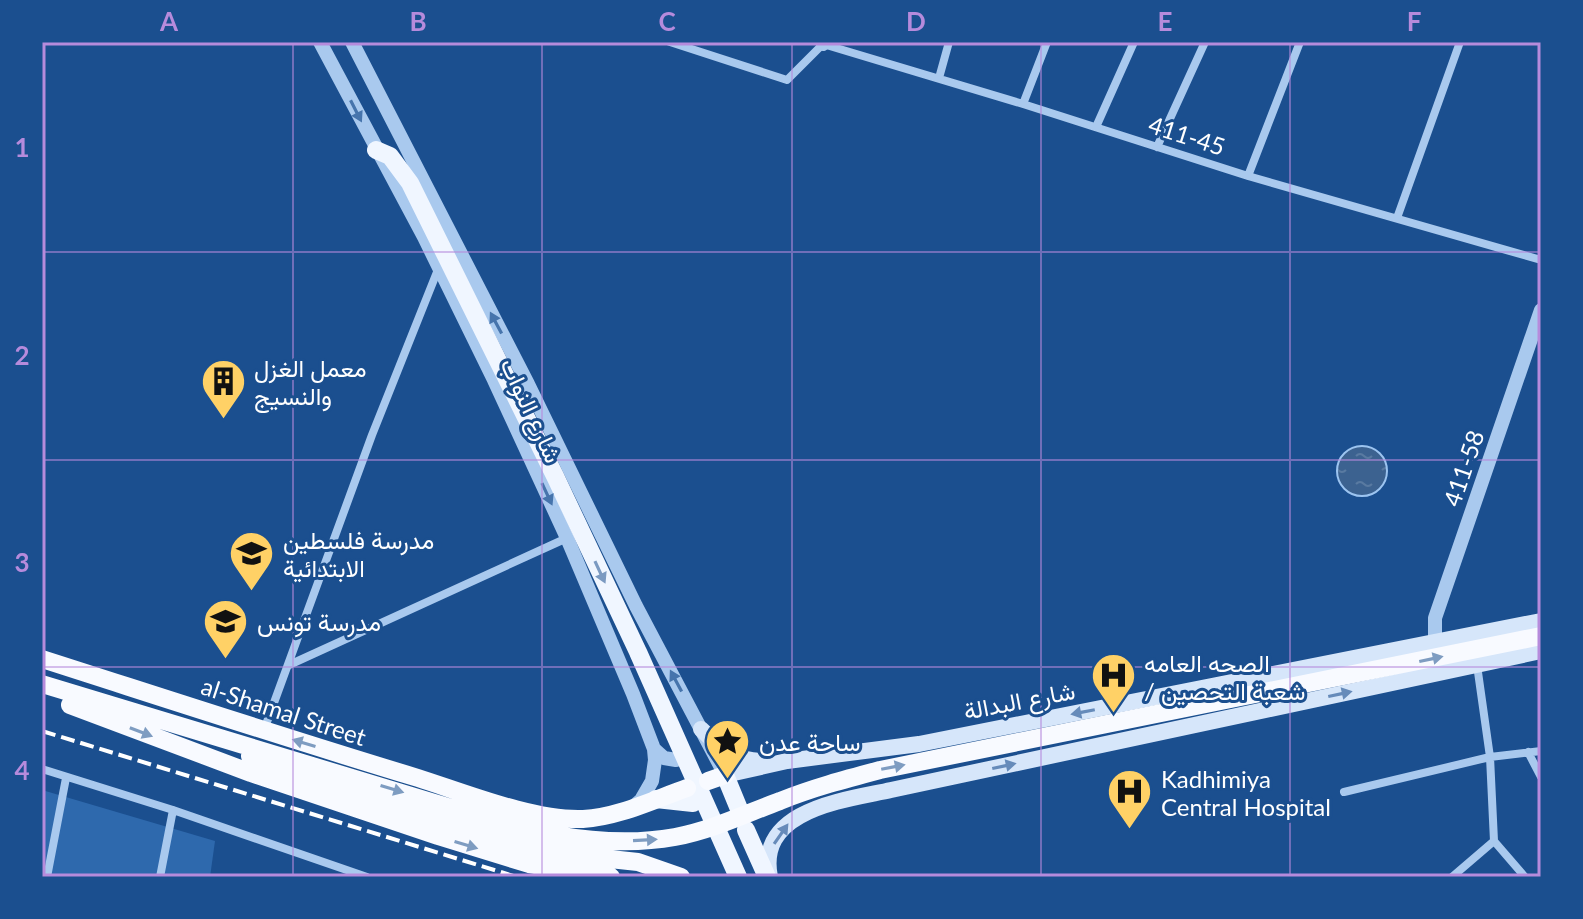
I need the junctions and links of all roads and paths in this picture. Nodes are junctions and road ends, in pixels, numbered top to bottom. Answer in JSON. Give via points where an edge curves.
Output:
{"nodes":[{"id":1,"x":320,"y":42,"type":"edge"},
{"id":2,"x":352,"y":42,"type":"edge"},
{"id":3,"x":670,"y":42,"type":"edge"},
{"id":4,"x":949,"y":42,"type":"edge"},
{"id":5,"x":1047,"y":42,"type":"edge"},
{"id":6,"x":1134,"y":42,"type":"edge"},
{"id":7,"x":1205,"y":42,"type":"edge"},
{"id":8,"x":1300,"y":42,"type":"edge"},
{"id":9,"x":1460,"y":42,"type":"edge"},
{"id":10,"x":824,"y":43,"type":"edge"},
{"id":11,"x":939,"y":78,"type":"junction"},
{"id":12,"x":1023,"y":104,"type":"junction"},
{"id":13,"x":1096,"y":127,"type":"junction"},
{"id":14,"x":1157,"y":147,"type":"junction"},
{"id":15,"x":376,"y":150,"type":"junction"},
{"id":16,"x":1248,"y":176,"type":"junction"},
{"id":17,"x":1397,"y":218,"type":"junction"},
{"id":18,"x":1541,"y":260,"type":"edge"},
{"id":19,"x":439,"y":267,"type":"junction"},
{"id":20,"x":1541,"y":310,"type":"edge"},
{"id":21,"x":567,"y":538,"type":"junction"},
{"id":22,"x":1541,"y":621,"type":"edge"},
{"id":23,"x":1541,"y":636,"type":"edge"},
{"id":24,"x":1435,"y":642,"type":"junction"},
{"id":25,"x":1541,"y":651,"type":"edge"},
{"id":26,"x":42,"y":659,"type":"edge"},
{"id":27,"x":289,"y":665,"type":"junction"},
{"id":28,"x":1477,"y":665,"type":"junction"},
{"id":29,"x":42,"y":684,"type":"edge"},
{"id":30,"x":42,"y":695,"type":"edge"},
{"id":31,"x":701,"y":729,"type":"junction"},
{"id":32,"x":263,"y":730,"type":"junction"},
{"id":33,"x":200,"y":733,"type":"junction"},
{"id":34,"x":654,"y":749,"type":"junction"},
{"id":35,"x":695,"y":751,"type":"dead end"},
{"id":36,"x":1541,"y":751,"type":"edge"},
{"id":37,"x":1528,"y":752,"type":"junction"},
{"id":38,"x":1490,"y":757,"type":"junction"},
{"id":39,"x":676,"y":760,"type":"dead end"},
{"id":40,"x":787,"y":761,"type":"junction"},
{"id":41,"x":42,"y":769,"type":"edge"},
{"id":42,"x":1541,"y":777,"type":"edge"},
{"id":43,"x":66,"y":778,"type":"junction"},
{"id":44,"x":716,"y":778,"type":"junction"},
{"id":45,"x":1344,"y":792,"type":"dead end"},
{"id":46,"x":690,"y":796,"type":"dead end"},
{"id":47,"x":633,"y":807,"type":"junction"},
{"id":48,"x":739,"y":809,"type":"dead end"},
{"id":49,"x":173,"y":810,"type":"junction"},
{"id":50,"x":747,"y":834,"type":"dead end"},
{"id":51,"x":1494,"y":841,"type":"junction"},
{"id":52,"x":47,"y":877,"type":"edge"},
{"id":53,"x":160,"y":877,"type":"edge"},
{"id":54,"x":367,"y":877,"type":"edge"},
{"id":55,"x":611,"y":877,"type":"edge"},
{"id":56,"x":681,"y":877,"type":"edge"},
{"id":57,"x":738,"y":877,"type":"edge"},
{"id":58,"x":768,"y":877,"type":"edge"},
{"id":59,"x":1452,"y":877,"type":"edge"},
{"id":60,"x":1525,"y":877,"type":"edge"}],
"edges":[{"from":1,"to":15,"type":"street","name":"شارع النواب","one_way":true},
{"from":31,"to":2,"type":"street","name":"شارع النواب","one_way":true},
{"from":3,"to":10,"type":"street","via":[[787,80]]},
{"from":4,"to":11,"type":"street"},
{"from":5,"to":12,"type":"street"},
{"from":6,"to":13,"type":"street"},
{"from":7,"to":14,"type":"street"},
{"from":8,"to":16,"type":"street"},
{"from":9,"to":17,"type":"street"},
{"from":10,"to":11,"type":"street","name":"411-45"},
{"from":11,"to":12,"type":"street","name":"411-45"},
{"from":12,"to":13,"type":"street","name":"411-45"},
{"from":13,"to":14,"type":"street","name":"411-45"},
{"from":14,"to":16,"type":"street","name":"411-45"},
{"from":15,"to":19,"type":"street","name":"شارع النواب"},
{"from":15,"to":57,"type":"main road","one_way":true,"via":[[405,173],[555,476]]},
{"from":16,"to":17,"type":"street","name":"411-45"},
{"from":17,"to":18,"type":"street","name":"411-45"},
{"from":19,"to":21,"type":"street","name":"شارع النواب","one_way":true},
{"from":19,"to":27,"type":"street"},
{"from":20,"to":24,"type":"street","name":"411-58","via":[[1435,618]]},
{"from":21,"to":27,"type":"street"},
{"from":21,"to":34,"type":"street","name":"شارع النواب"},
{"from":22,"to":24,"type":"main road","name":"شارع البدالة"},
{"from":33,"to":23,"type":"highway","one_way":true,"via":[[510,826],[605,841],[655,840],[708,829],[803,792],[880,770]]},
{"from":24,"to":40,"type":"main road","name":"شارع البدالة","one_way":true,"via":[[919,744]]},
{"from":25,"to":28,"type":"main road"},
{"from":26,"to":32,"type":"highway","name":"al-Shamal Street"},
{"from":27,"to":32,"type":"street"},
{"from":28,"to":38,"type":"street"},
{"from":58,"to":28,"type":"main road","one_way":true,"via":[[776,837],[794,818],[819,808]]},
{"from":29,"to":33,"type":"highway"},
{"from":30,"to":55,"type":"highway","one_way":true,"via":[[438,836],[529,864]]},
{"from":31,"to":35,"type":"street"},
{"from":31,"to":40,"type":"main road","via":[[734,756]]},
{"from":31,"to":44,"type":"street","name":"شارع النواب"},
{"from":47,"to":32,"type":"highway","name":"al-Shamal Street","one_way":true,"via":[[605,817],[553,817]]},
{"from":33,"to":56,"type":"highway","via":[[265,763],[501,840],[638,862]]},
{"from":34,"to":39,"type":"street"},
{"from":34,"to":47,"type":"street","via":[[652,781]]},
{"from":36,"to":37,"type":"street"},
{"from":37,"to":38,"type":"street"},
{"from":37,"to":42,"type":"street"},
{"from":38,"to":45,"type":"street"},
{"from":38,"to":51,"type":"street"},
{"from":40,"to":44,"type":"main road"},
{"from":41,"to":43,"type":"street"},
{"from":43,"to":49,"type":"street"},
{"from":43,"to":52,"type":"street"},
{"from":44,"to":48,"type":"main road"},
{"from":46,"to":47,"type":"highway","name":"al-Shamal Street"},
{"from":49,"to":53,"type":"street"},
{"from":49,"to":54,"type":"street"},
{"from":50,"to":58,"type":"main road"},
{"from":51,"to":59,"type":"street"},
{"from":51,"to":60,"type":"street"}]}
